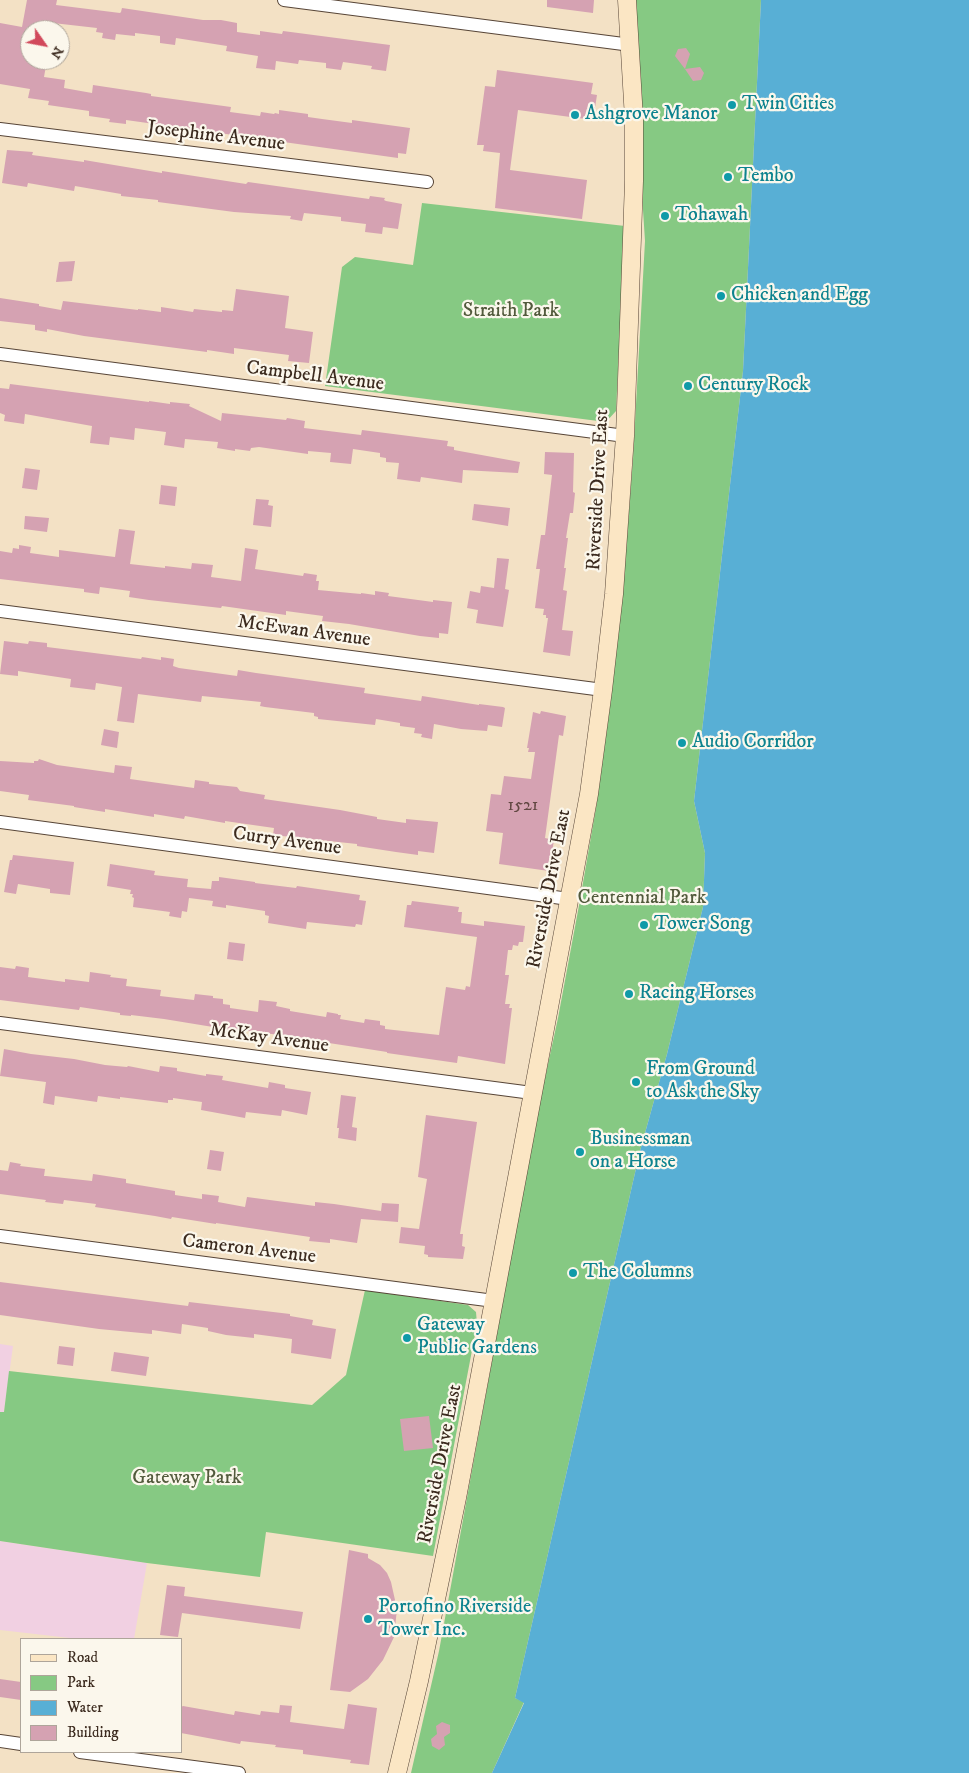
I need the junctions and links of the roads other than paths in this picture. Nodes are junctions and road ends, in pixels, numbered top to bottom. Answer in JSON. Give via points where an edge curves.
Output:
{"nodes":[{"id":1,"x":284,"y":0,"type":"edge"},
{"id":2,"x":628,"y":0,"type":"edge"},
{"id":3,"x":630,"y":44,"type":"junction"},
{"id":4,"x":0,"y":129,"type":"edge"},
{"id":5,"x":427,"y":182,"type":"dead end"},
{"id":6,"x":0,"y":354,"type":"edge"},
{"id":7,"x":625,"y":436,"type":"junction"},
{"id":8,"x":0,"y":611,"type":"edge"},
{"id":9,"x":603,"y":690,"type":"junction"},
{"id":10,"x":0,"y":822,"type":"edge"},
{"id":11,"x":570,"y":899,"type":"junction"},
{"id":12,"x":0,"y":1023,"type":"edge"},
{"id":13,"x":532,"y":1093,"type":"junction"},
{"id":14,"x":0,"y":1236,"type":"edge"},
{"id":15,"x":494,"y":1301,"type":"junction"},
{"id":16,"x":0,"y":1741,"type":"edge"},
{"id":17,"x":20,"y":1744,"type":"edge"},
{"id":18,"x":88,"y":1753,"type":"edge"},
{"id":19,"x":239,"y":1773,"type":"edge"},
{"id":20,"x":397,"y":1773,"type":"edge"}],
"edges":[{"from":1,"to":3,"type":"street"},
{"from":2,"to":3,"type":"main road","name":"Riverside Drive East"},
{"from":3,"to":7,"type":"main road","name":"Riverside Drive East","via":[[634,181]]},
{"from":4,"to":5,"type":"street","name":"Josephine Avenue"},
{"from":6,"to":7,"type":"street","name":"Campbell Avenue"},
{"from":7,"to":9,"type":"main road","name":"Riverside Drive East","via":[[614,594]]},
{"from":8,"to":9,"type":"street","name":"McEwan Avenue"},
{"from":9,"to":11,"type":"main road","name":"Riverside Drive East"},
{"from":10,"to":11,"type":"street","name":"Curry Avenue"},
{"from":11,"to":13,"type":"main road","name":"Riverside Drive East"},
{"from":12,"to":13,"type":"street","name":"McKay Avenue"},
{"from":13,"to":15,"type":"main road","name":"Riverside Drive East"},
{"from":14,"to":15,"type":"street","name":"Cameron Avenue"},
{"from":15,"to":20,"type":"main road","name":"Riverside Drive East","via":[[457,1498]]},
{"from":16,"to":17,"type":"street"},
{"from":18,"to":19,"type":"street"}]}
